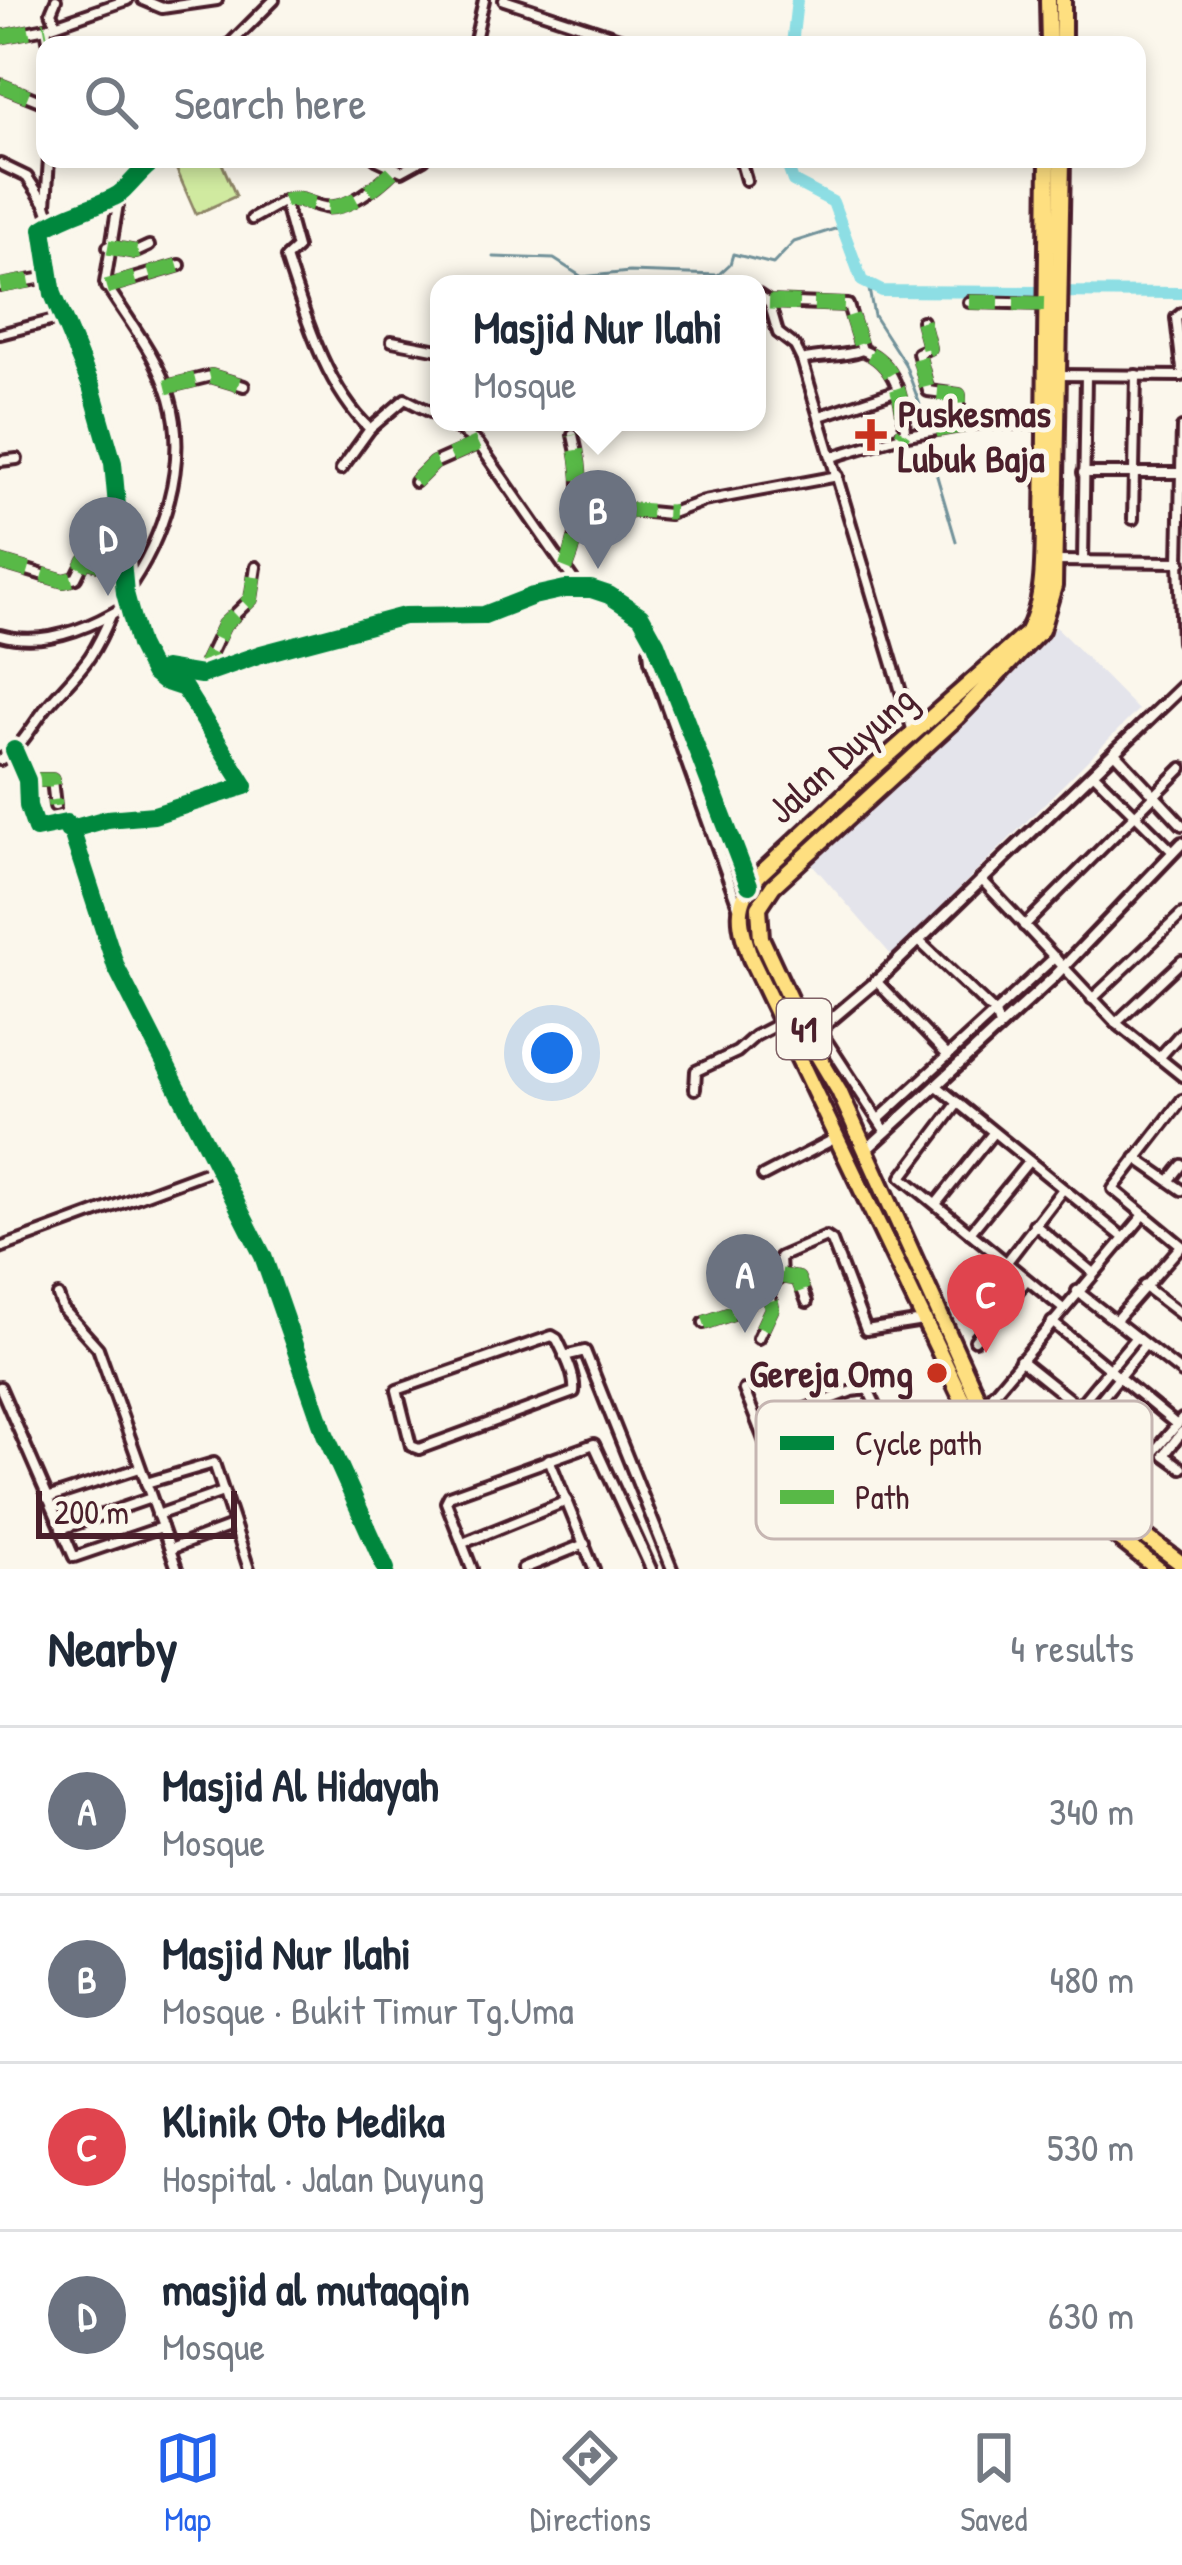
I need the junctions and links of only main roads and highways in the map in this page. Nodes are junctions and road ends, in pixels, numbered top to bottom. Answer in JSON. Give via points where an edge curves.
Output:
{"nodes":[{"id":1,"x":1048,"y":0,"type":"edge"},
{"id":2,"x":1063,"y":0,"type":"edge"},
{"id":3,"x":1055,"y":36,"type":"edge"},
{"id":4,"x":1057,"y":36,"type":"edge"},
{"id":5,"x":1048,"y":168,"type":"edge"},
{"id":6,"x":1061,"y":168,"type":"edge"},
{"id":7,"x":1054,"y":280,"type":"junction"},
{"id":8,"x":1052,"y":303,"type":"junction"},
{"id":9,"x":1051,"y":488,"type":"junction"},
{"id":10,"x":942,"y":707,"type":"junction"},
{"id":11,"x":954,"y":720,"type":"junction"},
{"id":12,"x":916,"y":730,"type":"junction"},
{"id":13,"x":934,"y":738,"type":"junction"},
{"id":14,"x":830,"y":1076,"type":"junction"},
{"id":15,"x":812,"y":1086,"type":"junction"},
{"id":16,"x":845,"y":1106,"type":"junction"},
{"id":17,"x":827,"y":1116,"type":"junction"},
{"id":18,"x":961,"y":1401,"type":"edge"},
{"id":19,"x":979,"y":1401,"type":"edge"},
{"id":20,"x":1120,"y":1539,"type":"edge"},
{"id":21,"x":1149,"y":1539,"type":"edge"},
{"id":22,"x":1182,"y":1564,"type":"edge"},
{"id":23,"x":1158,"y":1569,"type":"edge"}],
"edges":[{"from":1,"to":3,"type":"highway"},
{"from":2,"to":4,"type":"highway"},
{"from":5,"to":7,"type":"highway","name":"Jalan Duyung","number":"41"},
{"from":6,"to":7,"type":"highway","name":"Jalan Duyung","number":"41"},
{"from":7,"to":8,"type":"highway","name":"Jalan Duyung","number":"41"},
{"from":8,"to":9,"type":"highway","name":"Jalan Duyung","number":"41"},
{"from":8,"to":9,"type":"highway","name":"Jalan Duyung","number":"41","via":[[1059,375]]},
{"from":9,"to":10,"type":"highway","name":"Jalan Duyung","number":"41","via":[[1030,627]]},
{"from":9,"to":11,"type":"highway","name":"Jalan Duyung","number":"41","via":[[1053,594],[1041,630]]},
{"from":10,"to":11,"type":"highway","via":[[943,719]]},
{"from":10,"to":12,"type":"highway","name":"Jalan Duyung","number":"41"},
{"from":11,"to":13,"type":"highway","name":"Jalan Duyung","number":"41"},
{"from":12,"to":13,"type":"highway","via":[[931,730]]},
{"from":12,"to":15,"type":"highway","name":"Jalan Duyung","number":"41","via":[[749,885],[738,907],[751,959]]},
{"from":13,"to":14,"type":"highway","name":"Jalan Duyung","number":"41","via":[[760,904],[761,938]]},
{"from":14,"to":15,"type":"highway","via":[[826,1091]]},
{"from":14,"to":16,"type":"highway","name":"Jalan Duyung","number":"41"},
{"from":15,"to":17,"type":"highway","number":"41"},
{"from":16,"to":17,"type":"highway","via":[[830,1101]]},
{"from":16,"to":19,"type":"highway","name":"Jalan Duyung","number":"41"},
{"from":17,"to":18,"type":"highway","number":"41"},
{"from":20,"to":23,"type":"highway","number":"41"},
{"from":21,"to":22,"type":"highway","name":"Jalan Duyung","number":"41"}]}
